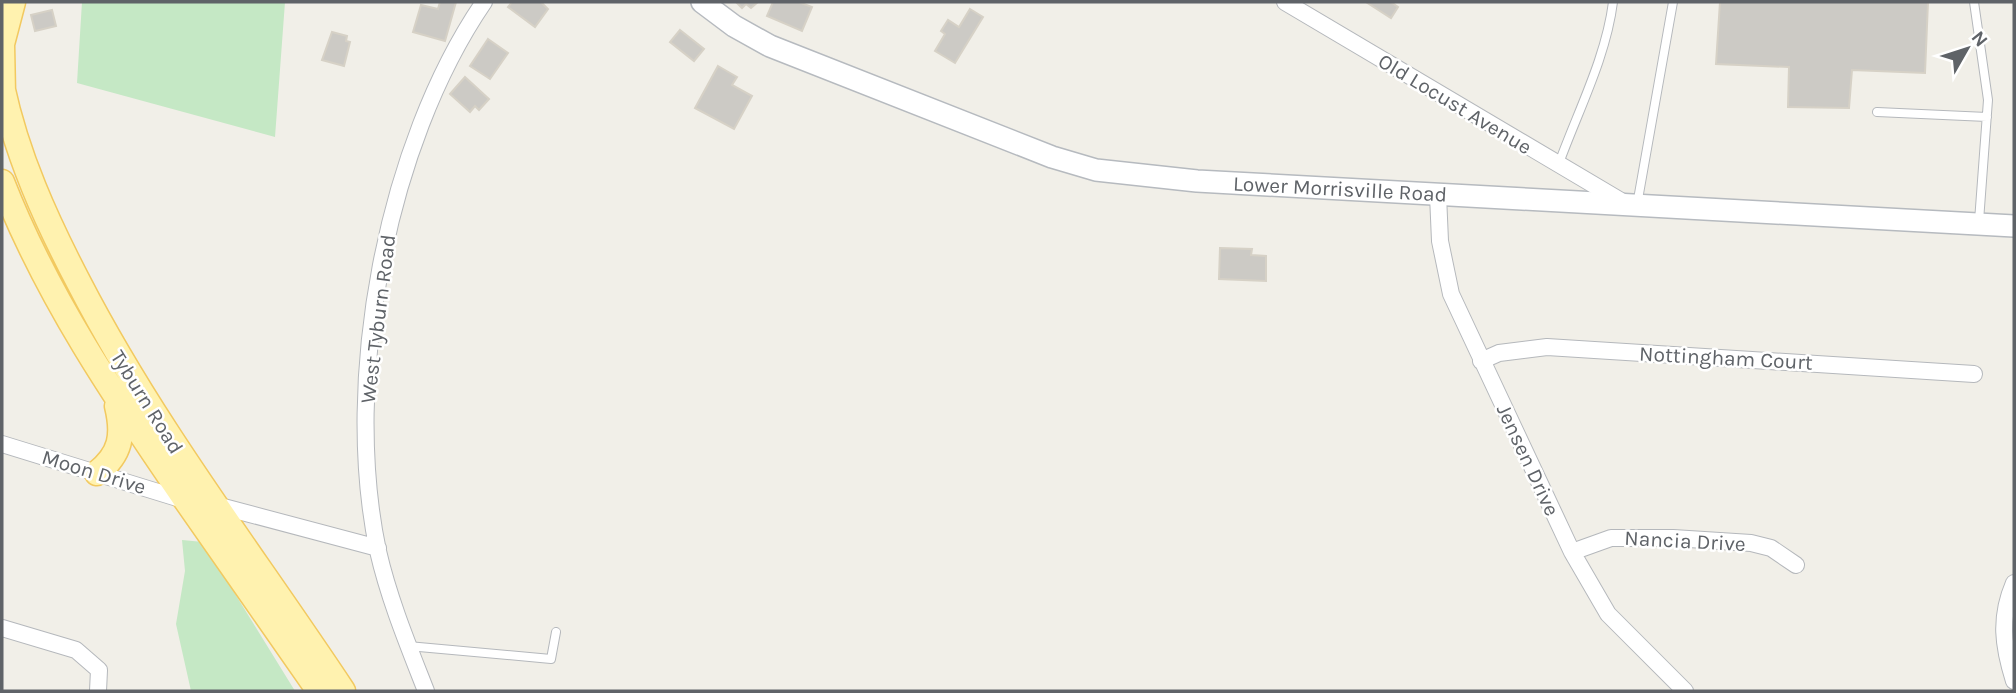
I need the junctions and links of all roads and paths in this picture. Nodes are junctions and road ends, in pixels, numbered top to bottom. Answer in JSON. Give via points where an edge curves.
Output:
{"nodes":[{"id":1,"x":13,"y":2,"type":"edge"},
{"id":2,"x":484,"y":2,"type":"edge"},
{"id":3,"x":702,"y":2,"type":"edge"},
{"id":4,"x":1285,"y":2,"type":"edge"},
{"id":5,"x":1613,"y":2,"type":"edge"},
{"id":6,"x":1673,"y":2,"type":"edge"},
{"id":7,"x":1974,"y":2,"type":"edge"},
{"id":8,"x":3,"y":90,"type":"edge"},
{"id":9,"x":1877,"y":112,"type":"dead end"},
{"id":10,"x":1987,"y":117,"type":"junction"},
{"id":11,"x":1558,"y":166,"type":"junction"},
{"id":12,"x":2,"y":182,"type":"edge"},
{"id":13,"x":1438,"y":195,"type":"junction"},
{"id":14,"x":1632,"y":204,"type":"junction"},
{"id":15,"x":1979,"y":224,"type":"junction"},
{"id":16,"x":2014,"y":226,"type":"edge"},
{"id":17,"x":1481,"y":361,"type":"junction"},
{"id":18,"x":1974,"y":374,"type":"dead end"},
{"id":19,"x":116,"y":398,"type":"junction"},
{"id":20,"x":2,"y":444,"type":"edge"},
{"id":21,"x":97,"y":473,"type":"junction"},
{"id":22,"x":187,"y":501,"type":"junction"},
{"id":23,"x":213,"y":505,"type":"junction"},
{"id":24,"x":377,"y":548,"type":"junction"},
{"id":25,"x":1572,"y":552,"type":"junction"},
{"id":26,"x":1796,"y":565,"type":"dead end"},
{"id":27,"x":2014,"y":583,"type":"edge"},
{"id":28,"x":2,"y":628,"type":"edge"},
{"id":29,"x":556,"y":632,"type":"dead end"},
{"id":30,"x":408,"y":646,"type":"junction"},
{"id":31,"x":2014,"y":681,"type":"edge"},
{"id":32,"x":98,"y":691,"type":"edge"},
{"id":33,"x":319,"y":691,"type":"edge"},
{"id":34,"x":343,"y":691,"type":"edge"},
{"id":35,"x":426,"y":691,"type":"edge"},
{"id":36,"x":1685,"y":691,"type":"edge"}],
"edges":[{"from":1,"to":8,"type":"main road","name":"Tyburn Road","via":[[2,44]]},
{"from":2,"to":24,"type":"street","name":"West Tyburn Road","via":[[420,121],[393,207],[371,345],[368,394],[366,454]]},
{"from":3,"to":13,"type":"street","name":"Lower Morrisville Road","via":[[770,46],[1025,148],[1096,170],[1197,181]]},
{"from":4,"to":11,"type":"street","name":"Old Locust Avenue"},
{"from":5,"to":11,"type":"lane","via":[[1593,75]]},
{"from":6,"to":14,"type":"lane"},
{"from":7,"to":10,"type":"lane"},
{"from":8,"to":23,"type":"main road","name":"Tyburn Road","via":[[36,195],[64,254],[131,377]]},
{"from":9,"to":10,"type":"lane"},
{"from":10,"to":15,"type":"lane"},
{"from":11,"to":14,"type":"street","name":"Old Locust Avenue"},
{"from":12,"to":19,"type":"main road","name":"Tyburn Road","via":[[39,269]]},
{"from":13,"to":14,"type":"street","name":"Lower Morrisville Road"},
{"from":13,"to":17,"type":"street","name":"Jensen Drive","via":[[1445,275]]},
{"from":14,"to":15,"type":"street","name":"Lower Morrisville Road"},
{"from":15,"to":16,"type":"street","name":"Lower Morrisville Road"},
{"from":17,"to":18,"type":"street","name":"Nottingham Court","via":[[1499,353],[1547,347]]},
{"from":17,"to":25,"type":"street","name":"Jensen Drive"},
{"from":19,"to":21,"type":"main road","via":[[122,434],[119,447]]},
{"from":19,"to":22,"type":"main road","name":"Tyburn Road"},
{"from":20,"to":21,"type":"street","name":"Moon Drive"},
{"from":21,"to":22,"type":"street","name":"Moon Drive"},
{"from":22,"to":33,"type":"main road","name":"Tyburn Road"},
{"from":23,"to":24,"type":"street"},
{"from":23,"to":34,"type":"main road","name":"Tyburn Road"},
{"from":24,"to":30,"type":"street","name":"West Tyburn Road"},
{"from":25,"to":26,"type":"street","name":"Nancia Drive","via":[[1611,538],[1672,538],[1751,543],[1771,548]]},
{"from":25,"to":36,"type":"street","name":"Jensen Drive","via":[[1608,614]]},
{"from":27,"to":31,"type":"street","via":[[2002,623]]},
{"from":28,"to":32,"type":"street","via":[[76,650],[99,670]]},
{"from":29,"to":30,"type":"lane","via":[[551,659]]},
{"from":30,"to":35,"type":"street","name":"West Tyburn Road"}]}
